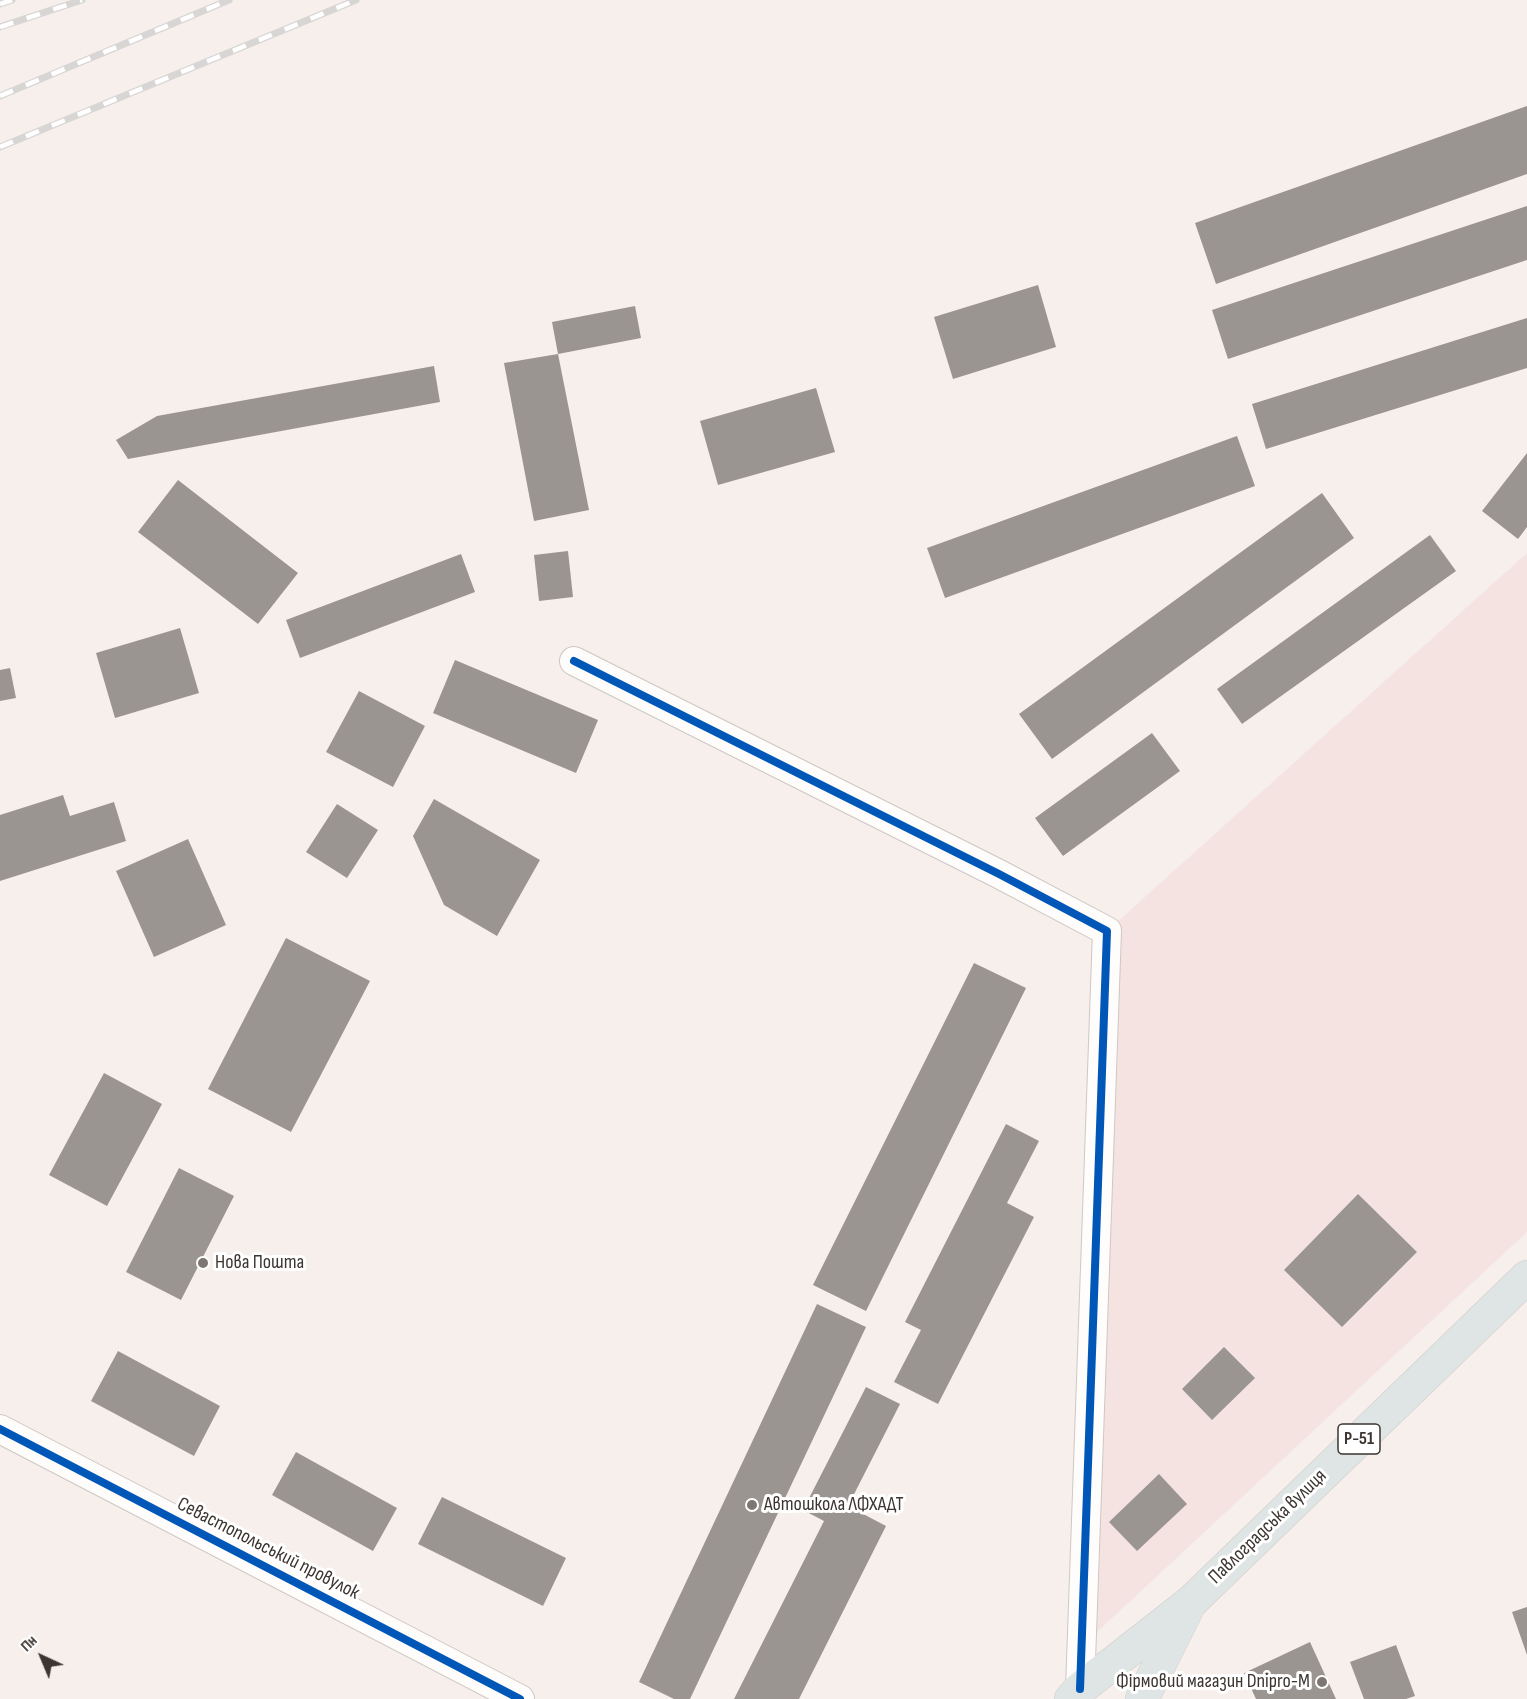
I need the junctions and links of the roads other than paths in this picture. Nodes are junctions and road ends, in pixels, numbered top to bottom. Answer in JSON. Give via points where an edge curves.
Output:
{"nodes":[{"id":1,"x":574,"y":661,"type":"dead end"},
{"id":2,"x":1527,"y":1277,"type":"edge"},
{"id":3,"x":0,"y":1428,"type":"edge"},
{"id":4,"x":1191,"y":1602,"type":"junction"},
{"id":5,"x":1075,"y":1694,"type":"edge"},
{"id":6,"x":520,"y":1699,"type":"edge"},
{"id":7,"x":1142,"y":1699,"type":"edge"}],
"edges":[{"from":1,"to":5,"type":"street","via":[[1107,931]]},
{"from":2,"to":4,"type":"main road","name":"Павлоградська вулиця","number":"Р-51"},
{"from":3,"to":6,"type":"street","name":"Севастопольський провулок"},
{"from":4,"to":5,"type":"main road","name":"Павлоградська вулиця","number":"Р-51"},
{"from":4,"to":7,"type":"main road","name":"Павлоградська вулиця","number":"Р-51"}]}
